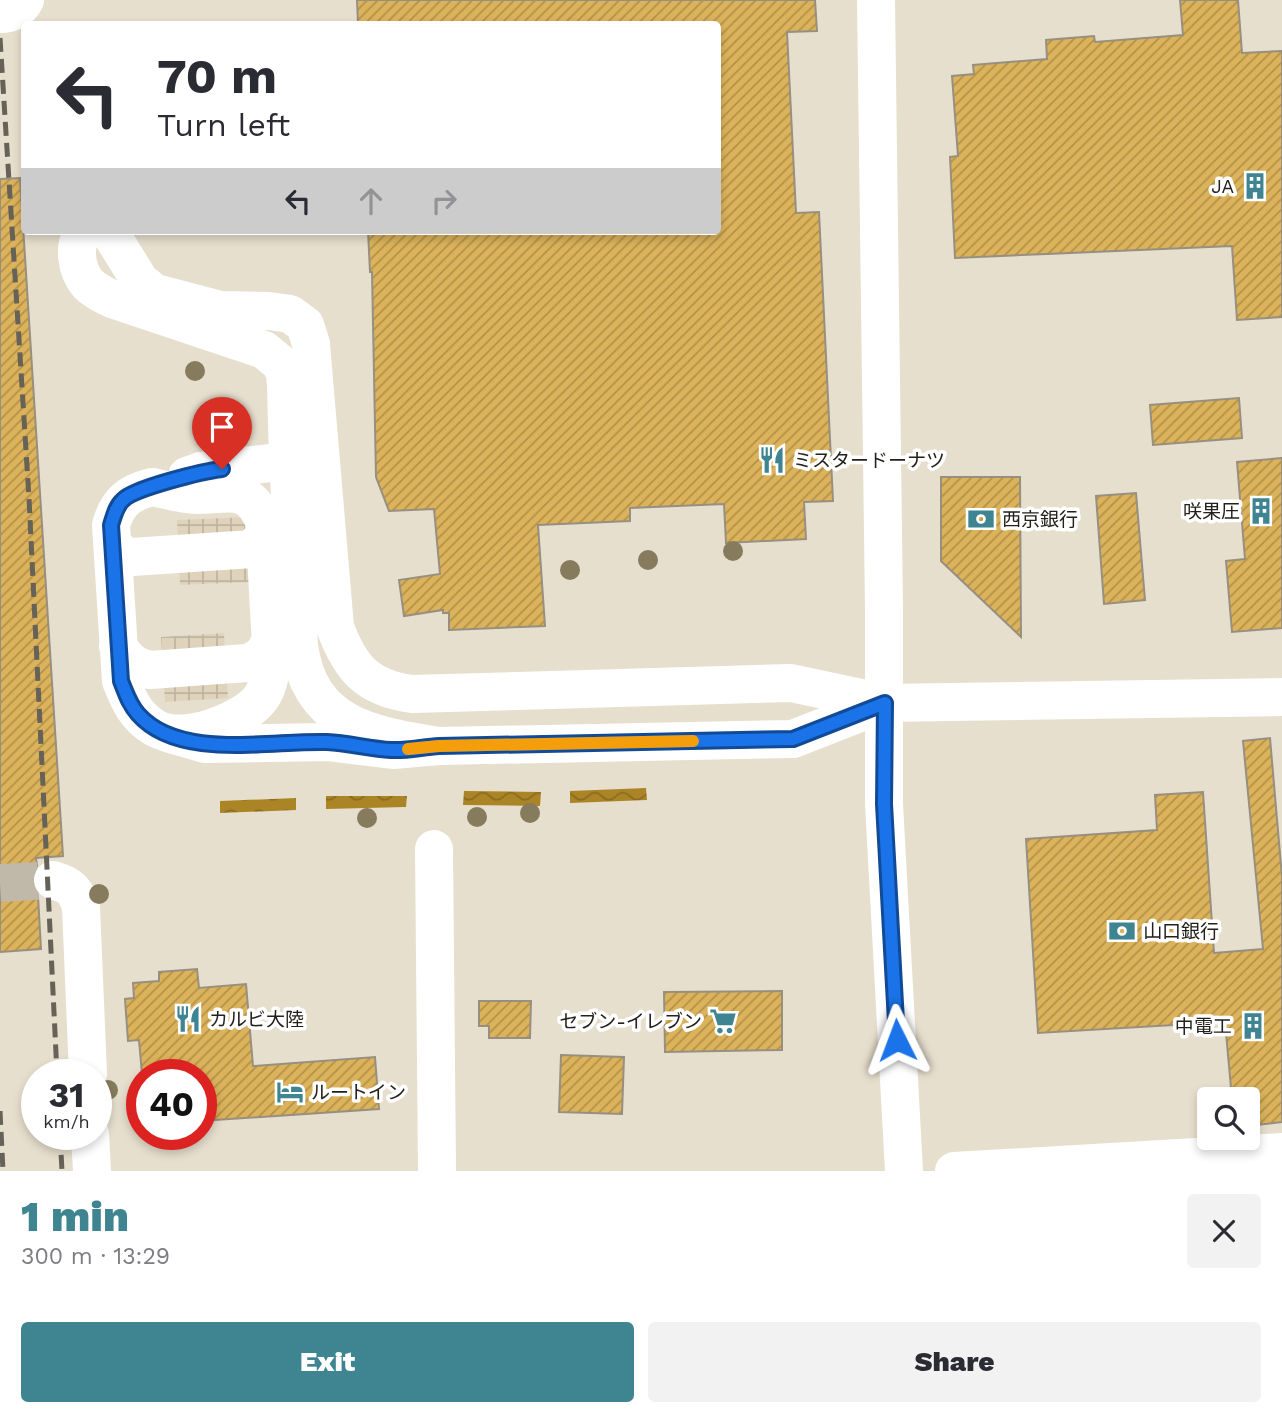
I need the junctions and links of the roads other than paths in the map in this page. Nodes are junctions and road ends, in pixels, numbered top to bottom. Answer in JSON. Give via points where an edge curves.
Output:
{"nodes":[{"id":1,"x":25,"y":0,"type":"edge"},
{"id":2,"x":876,"y":0,"type":"edge"},
{"id":3,"x":0,"y":14,"type":"edge"},
{"id":4,"x":82,"y":235,"type":"edge"},
{"id":5,"x":111,"y":235,"type":"edge"},
{"id":6,"x":288,"y":461,"type":"junction"},
{"id":7,"x":323,"y":484,"type":"junction"},
{"id":8,"x":152,"y":487,"type":"junction"},
{"id":9,"x":265,"y":535,"type":"junction"},
{"id":10,"x":111,"y":543,"type":"junction"},
{"id":11,"x":271,"y":637,"type":"junction"},
{"id":12,"x":118,"y":646,"type":"junction"},
{"id":13,"x":1282,"y":697,"type":"edge"},
{"id":14,"x":885,"y":703,"type":"junction"},
{"id":15,"x":167,"y":733,"type":"junction"},
{"id":16,"x":439,"y":746,"type":"junction"},
{"id":17,"x":434,"y":849,"type":"dead end"},
{"id":18,"x":53,"y":880,"type":"tunnel mouth"},
{"id":19,"x":87,"y":1059,"type":"edge"},
{"id":20,"x":91,"y":1150,"type":"edge"},
{"id":21,"x":1282,"y":1152,"type":"edge"},
{"id":22,"x":92,"y":1171,"type":"edge"},
{"id":23,"x":437,"y":1171,"type":"edge"},
{"id":24,"x":904,"y":1171,"type":"edge"},
{"id":25,"x":954,"y":1171,"type":"edge"}],
"edges":[{"from":1,"to":3,"type":"street","via":[[10,14]]},
{"from":2,"to":14,"type":"street"},
{"from":4,"to":6,"type":"street","via":[[77,243],[81,273],[98,292],[254,346],[280,363],[285,373]]},
{"from":5,"to":7,"type":"street","via":[[140,281],[155,293],[220,310],[290,314],[305,324],[311,344]]},
{"from":6,"to":7,"type":"street","via":[[307,468]]},
{"from":6,"to":8,"type":"street","via":[[201,471]]},
{"from":6,"to":16,"type":"street","via":[[299,645],[308,683],[321,701],[361,730]]},
{"from":7,"to":14,"type":"street","via":[[335,626],[353,664],[384,688],[412,694],[791,683]]},
{"from":8,"to":9,"type":"street","via":[[196,495],[240,494],[258,509]]},
{"from":8,"to":10,"type":"street","via":[[123,499],[111,525]]},
{"from":9,"to":10,"type":"street","via":[[252,549],[132,557]]},
{"from":9,"to":11,"type":"street"},
{"from":10,"to":12,"type":"street"},
{"from":11,"to":12,"type":"street","via":[[258,659],[247,663],[150,670],[126,659]]},
{"from":11,"to":15,"type":"street","via":[[269,682],[248,712],[211,728]]},
{"from":12,"to":15,"type":"street","via":[[121,681],[129,702],[139,715]]},
{"from":13,"to":14,"type":"street"},
{"from":14,"to":16,"type":"street","via":[[793,739]]},
{"from":14,"to":24,"type":"street","via":[[884,804]]},
{"from":15,"to":16,"type":"street","via":[[205,744],[327,742],[393,750]]},
{"from":17,"to":23,"type":"street"},
{"from":18,"to":19,"type":"street","via":[[68,884],[77,893],[80,907]]},
{"from":20,"to":22,"type":"street"},
{"from":21,"to":25,"type":"street"}]}
